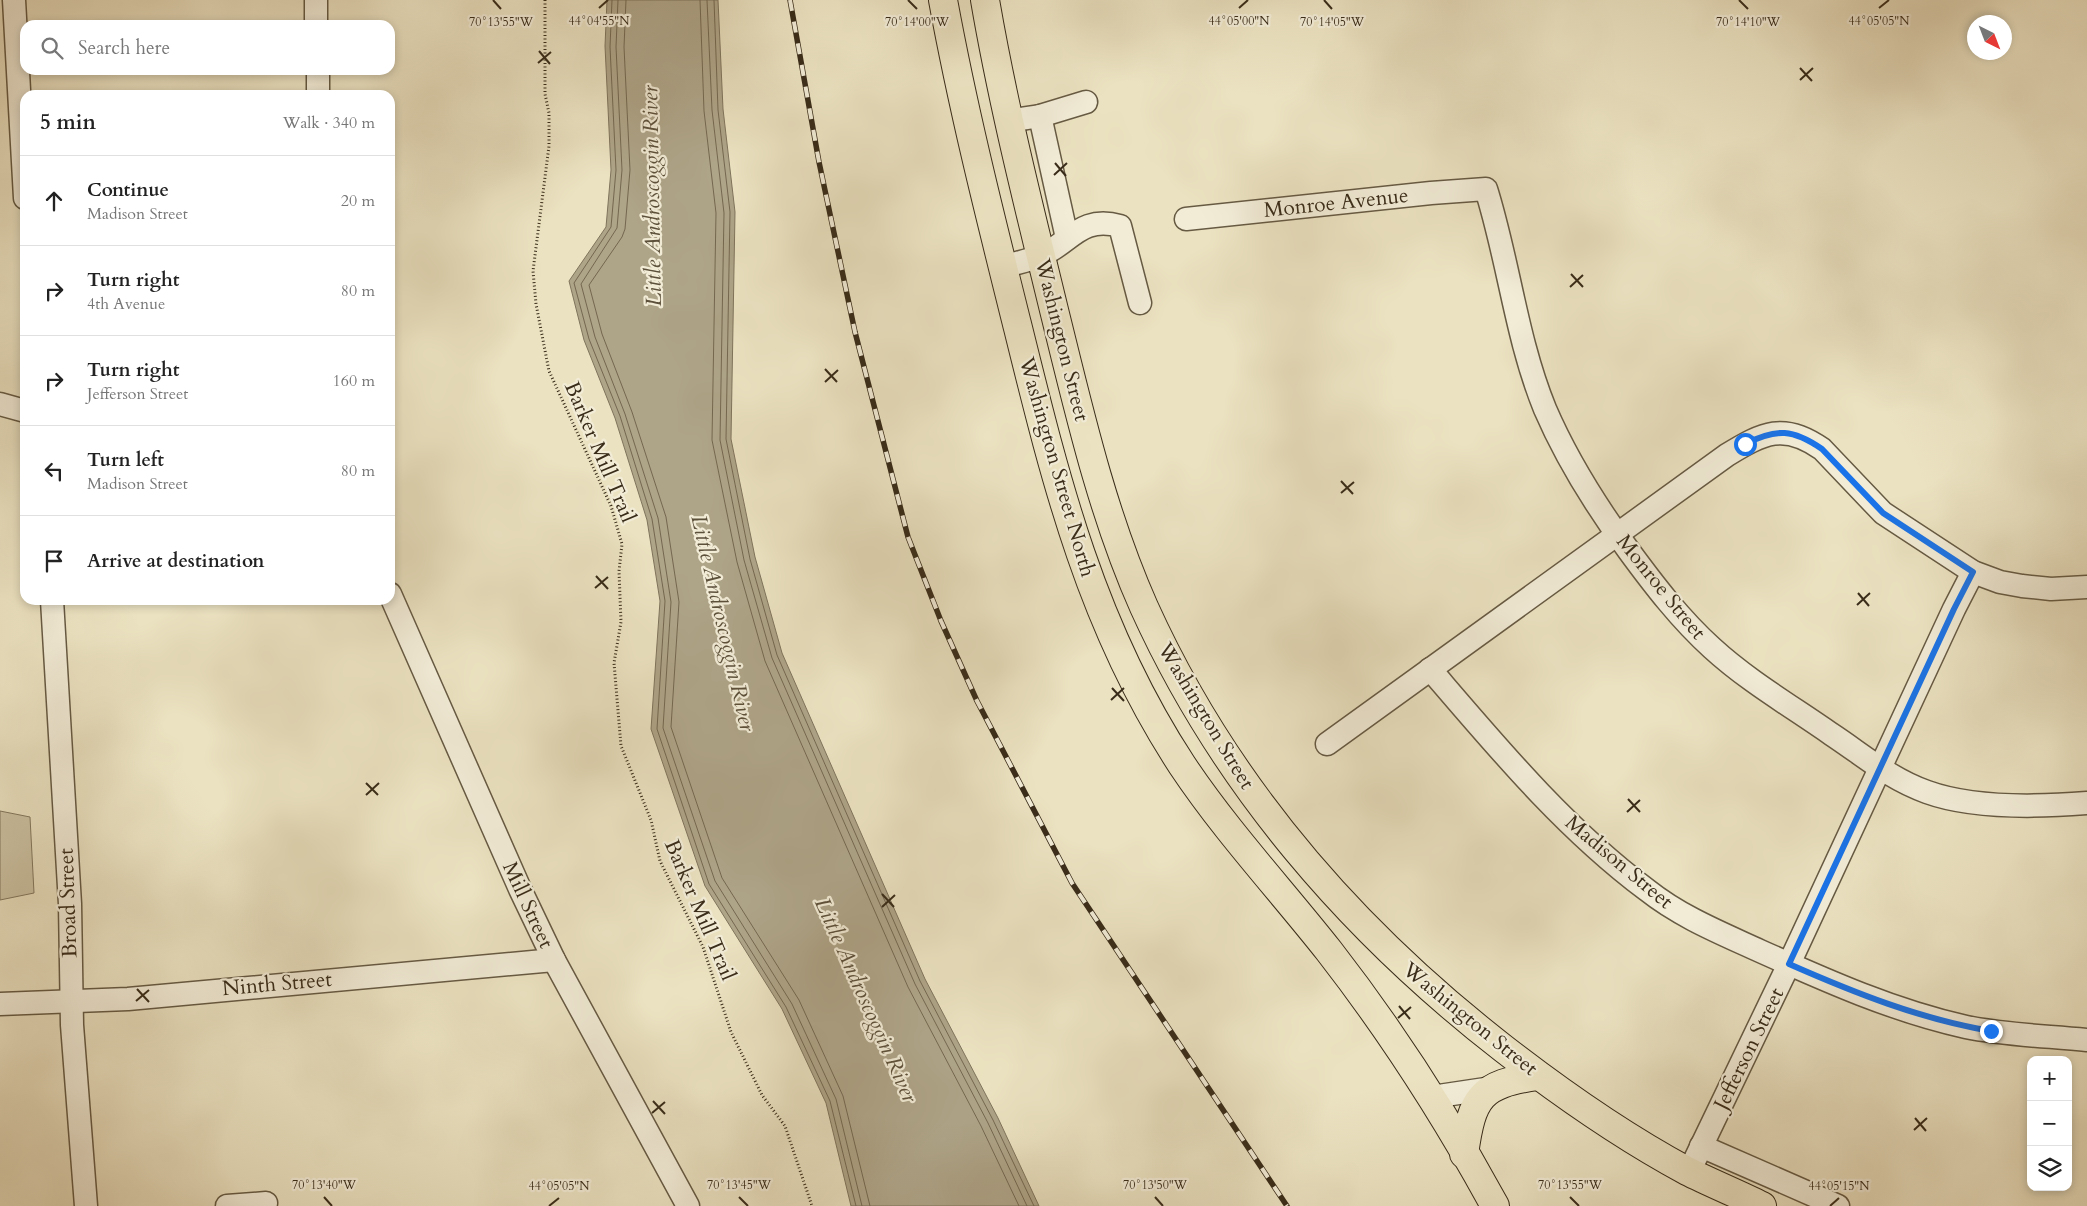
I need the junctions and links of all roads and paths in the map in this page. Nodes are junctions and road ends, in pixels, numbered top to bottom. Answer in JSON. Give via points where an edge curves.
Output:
{"nodes":[{"id":1,"x":14,"y":0,"type":"edge"},
{"id":2,"x":316,"y":0,"type":"edge"},
{"id":3,"x":545,"y":0,"type":"edge"},
{"id":4,"x":943,"y":0,"type":"edge"},
{"id":5,"x":985,"y":0,"type":"edge"},
{"id":6,"x":316,"y":20,"type":"edge"},
{"id":7,"x":318,"y":75,"type":"edge"},
{"id":8,"x":318,"y":90,"type":"edge"},
{"id":9,"x":1086,"y":102,"type":"dead end"},
{"id":10,"x":20,"y":108,"type":"edge"},
{"id":11,"x":1040,"y":116,"type":"junction"},
{"id":12,"x":1008,"y":120,"type":"junction"},
{"id":13,"x":1486,"y":190,"type":"joint"},
{"id":14,"x":1186,"y":218,"type":"dead end"},
{"id":15,"x":1067,"y":238,"type":"junction"},
{"id":16,"x":1041,"y":256,"type":"junction"},
{"id":17,"x":1002,"y":267,"type":"junction"},
{"id":18,"x":1140,"y":303,"type":"dead end"},
{"id":19,"x":0,"y":404,"type":"edge"},
{"id":20,"x":20,"y":410,"type":"edge"},
{"id":21,"x":1617,"y":534,"type":"junction"},
{"id":22,"x":1973,"y":572,"type":"junction"},
{"id":23,"x":2087,"y":587,"type":"edge"},
{"id":24,"x":52,"y":605,"type":"edge"},
{"id":25,"x":395,"y":605,"type":"edge"},
{"id":26,"x":1430,"y":670,"type":"junction"},
{"id":27,"x":1327,"y":744,"type":"dead end"},
{"id":28,"x":1881,"y":770,"type":"junction"},
{"id":29,"x":2087,"y":803,"type":"edge"},
{"id":30,"x":554,"y":960,"type":"junction"},
{"id":31,"x":1789,"y":964,"type":"junction"},
{"id":32,"x":71,"y":1002,"type":"junction"},
{"id":33,"x":0,"y":1004,"type":"edge"},
{"id":34,"x":2087,"y":1040,"type":"edge"},
{"id":35,"x":1538,"y":1076,"type":"junction"},
{"id":36,"x":1492,"y":1088,"type":"junction"},
{"id":37,"x":1432,"y":1097,"type":"junction"},
{"id":38,"x":1700,"y":1146,"type":"junction"},
{"id":39,"x":1464,"y":1154,"type":"junction"},
{"id":40,"x":1689,"y":1172,"type":"junction"},
{"id":41,"x":266,"y":1204,"type":"dead end"},
{"id":42,"x":86,"y":1206,"type":"edge"},
{"id":43,"x":227,"y":1206,"type":"edge"},
{"id":44,"x":688,"y":1206,"type":"edge"},
{"id":45,"x":812,"y":1206,"type":"edge"},
{"id":46,"x":1495,"y":1206,"type":"edge"},
{"id":47,"x":1762,"y":1206,"type":"edge"},
{"id":48,"x":1838,"y":1206,"type":"edge"}],
"edges":[{"from":1,"to":10,"type":"street"},
{"from":2,"to":6,"type":"street"},
{"from":3,"to":45,"type":"path","name":"Barker Mill Trail","via":[[545,94],[549,113],[549,146],[533,271],[536,304],[548,371],[611,506],[622,544],[619,571],[621,622],[614,662],[620,740],[651,820],[660,861],[702,947],[731,1032],[762,1095],[785,1126]]},
{"from":4,"to":17,"type":"highway","name":"Washington Street North","via":[[960,94]]},
{"from":5,"to":12,"type":"highway","name":"Washington Street"},
{"from":7,"to":8,"type":"street"},
{"from":9,"to":11,"type":"street"},
{"from":11,"to":12,"type":"street"},
{"from":11,"to":15,"type":"street"},
{"from":12,"to":16,"type":"highway","name":"Washington Street"},
{"from":13,"to":14,"type":"street","name":"Monroe Avenue"},
{"from":13,"to":21,"type":"street","name":"Monroe Street","via":[[1519,329],[1544,407],[1576,474]]},
{"from":15,"to":16,"type":"street"},
{"from":15,"to":18,"type":"street","via":[[1081,229],[1105,222],[1120,226]]},
{"from":16,"to":17,"type":"street"},
{"from":16,"to":35,"type":"highway","name":"Washington Street","via":[[1080,418],[1125,561],[1163,648],[1220,747],[1306,862],[1378,940],[1455,1011]]},
{"from":17,"to":37,"type":"highway","name":"Washington Street North","via":[[1048,451],[1077,547],[1099,607],[1140,693],[1182,765],[1237,840],[1372,1008]]},
{"from":19,"to":20,"type":"street"},
{"from":21,"to":22,"type":"street","via":[[1745,444],[1762,435],[1788,433],[1799,435],[1822,449],[1883,513]]},
{"from":21,"to":26,"type":"street"},
{"from":21,"to":28,"type":"street","name":"Monroe Street","via":[[1671,606],[1712,648]]},
{"from":22,"to":23,"type":"street","via":[[2022,586],[2051,589]]},
{"from":22,"to":28,"type":"street","name":"Jefferson Street"},
{"from":24,"to":32,"type":"street","name":"Broad Street","via":[[70,904]]},
{"from":25,"to":30,"type":"street","name":"Mill Street"},
{"from":26,"to":27,"type":"street"},
{"from":26,"to":31,"type":"street","name":"Madison Street","via":[[1496,747],[1624,872],[1675,910]]},
{"from":28,"to":29,"type":"street","name":"Monroe Street","via":[[1930,793],[1984,804],[2045,806]]},
{"from":28,"to":31,"type":"street","name":"Jefferson Street"},
{"from":30,"to":32,"type":"street","name":"Ninth Street"},
{"from":30,"to":44,"type":"street","name":"Mill Street"},
{"from":31,"to":34,"type":"street","name":"Madison Street","via":[[1850,991],[1918,1015],[1991,1031]]},
{"from":31,"to":38,"type":"street","name":"Jefferson Street"},
{"from":32,"to":33,"type":"street","name":"Ninth Street"},
{"from":32,"to":42,"type":"street","name":"Broad Street"},
{"from":35,"to":36,"type":"highway","via":[[1508,1080]]},
{"from":35,"to":40,"type":"highway","name":"Washington Street","via":[[1621,1132]]},
{"from":36,"to":37,"type":"street"},
{"from":36,"to":39,"type":"highway","via":[[1471,1114]]},
{"from":37,"to":39,"type":"highway"},
{"from":38,"to":40,"type":"street","name":"Jefferson Street"},
{"from":38,"to":48,"type":"street"},
{"from":39,"to":46,"type":"highway"},
{"from":40,"to":47,"type":"highway","name":"Washington Street"},
{"from":41,"to":43,"type":"street"}]}
